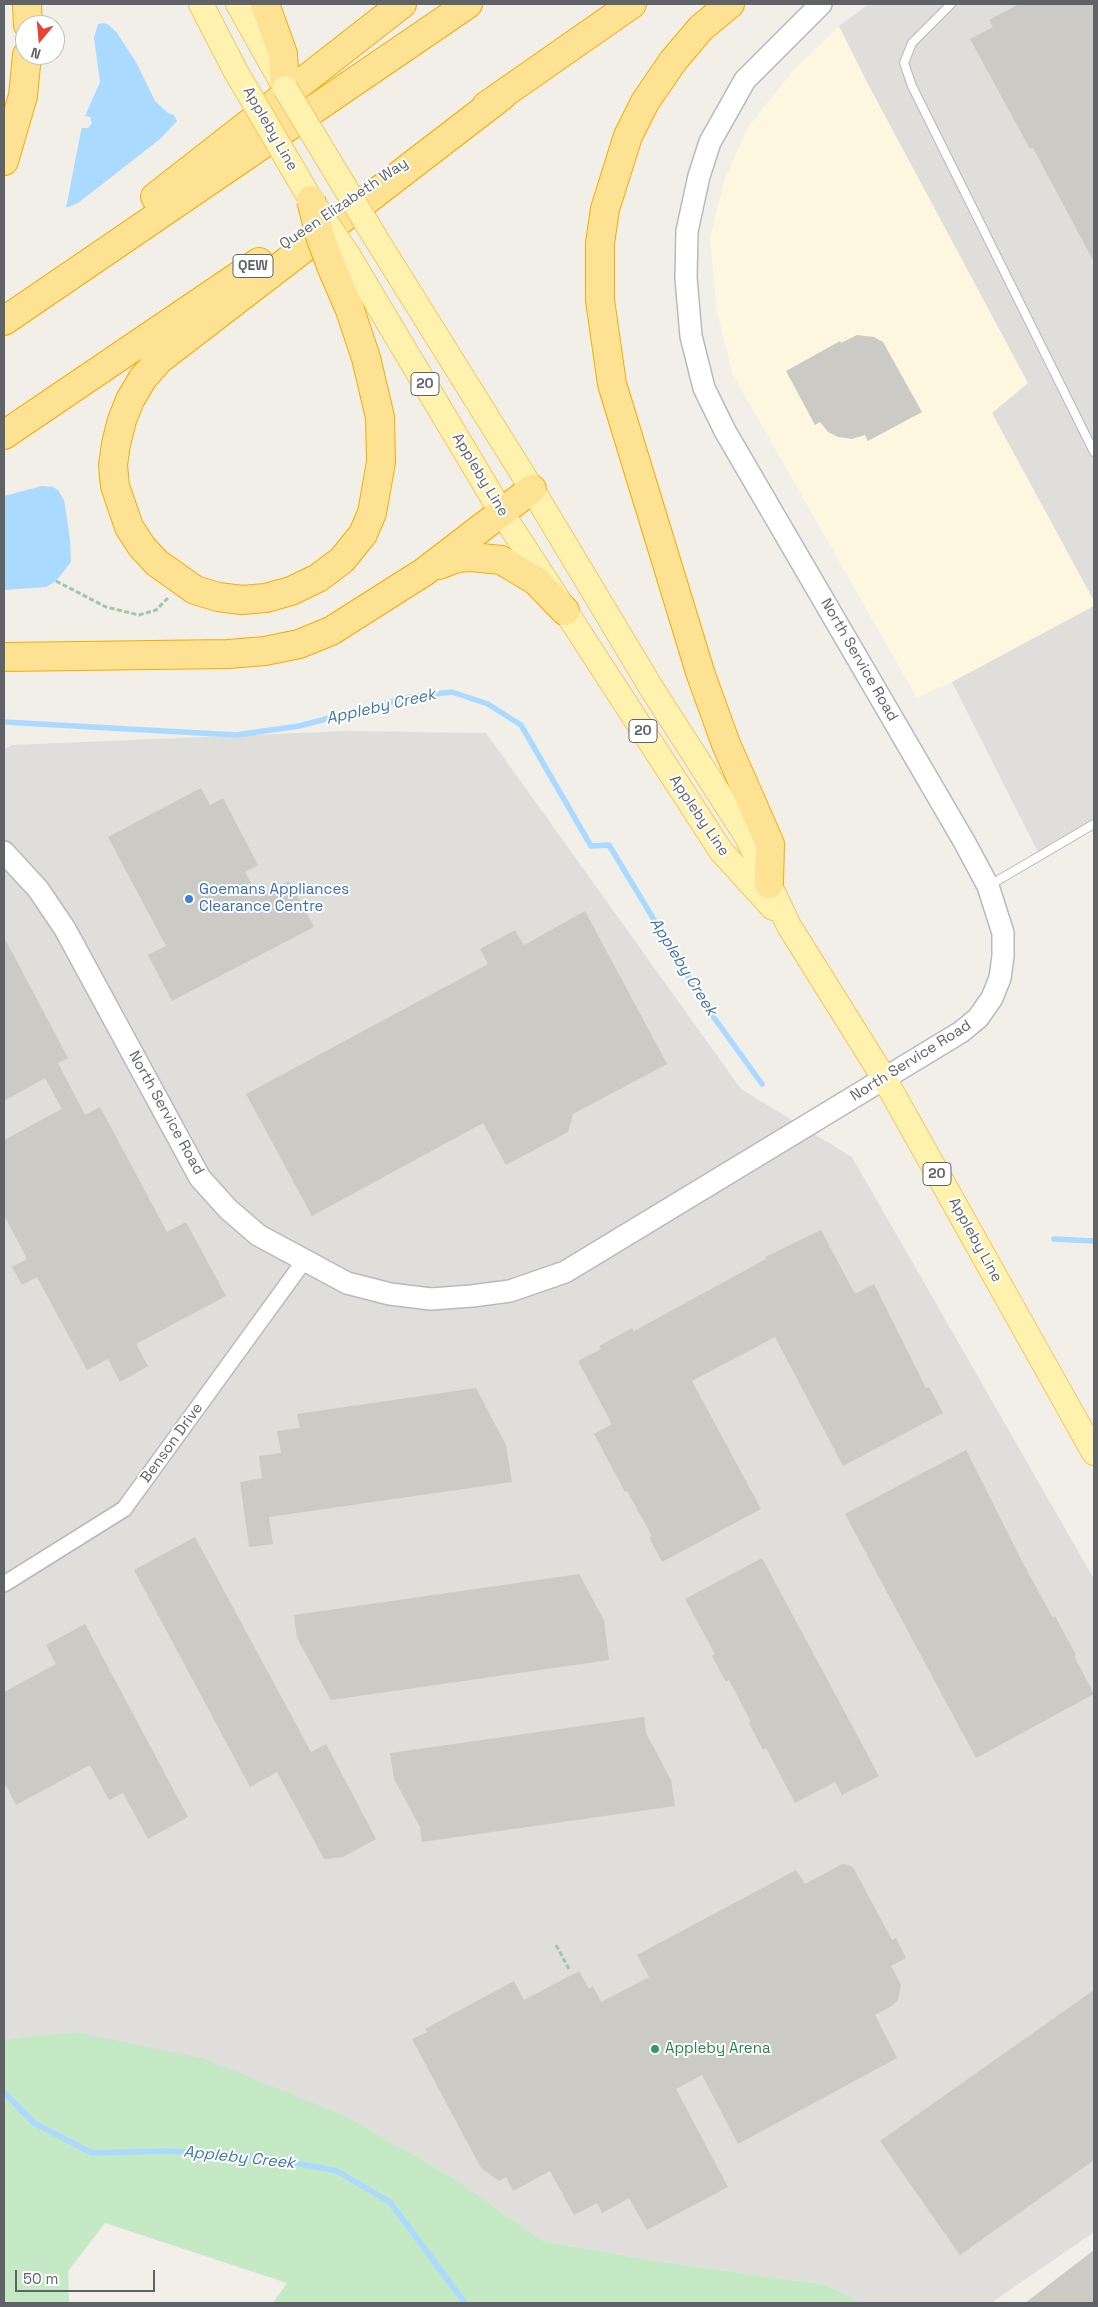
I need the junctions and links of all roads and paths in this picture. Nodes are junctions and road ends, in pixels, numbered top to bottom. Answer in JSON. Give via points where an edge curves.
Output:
{"nodes":[{"id":1,"x":202,"y":4,"type":"edge"},
{"id":2,"x":238,"y":4,"type":"edge"},
{"id":3,"x":265,"y":4,"type":"edge"},
{"id":4,"x":402,"y":4,"type":"edge"},
{"id":5,"x":468,"y":4,"type":"edge"},
{"id":6,"x":632,"y":4,"type":"edge"},
{"id":7,"x":730,"y":4,"type":"edge"},
{"id":8,"x":821,"y":4,"type":"edge"},
{"id":9,"x":951,"y":4,"type":"edge"},
{"id":10,"x":270,"y":45,"type":"junction"},
{"id":11,"x":26,"y":65,"type":"edge"},
{"id":12,"x":285,"y":88,"type":"joint"},
{"id":13,"x":502,"y":96,"type":"junction"},
{"id":14,"x":4,"y":161,"type":"edge"},
{"id":15,"x":311,"y":200,"type":"joint"},
{"id":16,"x":340,"y":260,"type":"junction"},
{"id":17,"x":91,"y":261,"type":"junction"},
{"id":18,"x":4,"y":320,"type":"edge"},
{"id":19,"x":4,"y":435,"type":"edge"},
{"id":20,"x":1094,"y":452,"type":"edge"},
{"id":21,"x":532,"y":489,"type":"junction"},
{"id":22,"x":502,"y":513,"type":"junction"},
{"id":23,"x":424,"y":572,"type":"junction"},
{"id":24,"x":56,"y":581,"type":"dead end"},
{"id":25,"x":181,"y":582,"type":"junction"},
{"id":26,"x":566,"y":611,"type":"junction"},
{"id":27,"x":4,"y":657,"type":"edge"},
{"id":28,"x":1094,"y":824,"type":"edge"},
{"id":29,"x":4,"y":852,"type":"edge"},
{"id":30,"x":770,"y":884,"type":"junction"},
{"id":31,"x":988,"y":886,"type":"junction"},
{"id":32,"x":789,"y":926,"type":"junction"},
{"id":33,"x":884,"y":1078,"type":"junction"},
{"id":34,"x":304,"y":1261,"type":"junction"},
{"id":35,"x":1094,"y":1453,"type":"edge"},
{"id":36,"x":4,"y":1584,"type":"edge"},
{"id":37,"x":556,"y":1946,"type":"dead end"},
{"id":38,"x":569,"y":1969,"type":"dead end"}],
"edges":[{"from":1,"to":15,"type":"main road","name":"Appleby Line","bridge":true,"via":[[235,70]]},
{"from":2,"to":10,"type":"main road"},
{"from":3,"to":10,"type":"highway"},
{"from":4,"to":17,"type":"highway","via":[[152,199]]},
{"from":5,"to":17,"type":"highway"},
{"from":6,"to":13,"type":"highway","name":"Queen Elizabeth Way","number":"QEW"},
{"from":7,"to":30,"type":"highway","via":[[701,28],[673,61],[645,102],[628,136],[605,209],[600,243],[600,300],[612,384],[701,675],[726,744],[770,844]]},
{"from":8,"to":31,"type":"street","name":"North Service Road","via":[[745,80],[710,142],[687,231],[686,278],[691,336],[704,388],[725,431]]},
{"from":9,"to":20,"type":"lane","via":[[912,42],[904,63],[912,86]]},
{"from":10,"to":12,"type":"highway","via":[[283,54]]},
{"from":11,"to":14,"type":"highway","via":[[23,96]]},
{"from":12,"to":21,"type":"main road","name":"Appleby Line","number":"20","bridge":true},
{"from":13,"to":19,"type":"highway","name":"Queen Elizabeth Way","number":"QEW"},
{"from":13,"to":25,"type":"highway","via":[[160,359],[143,378],[122,420],[115,451],[115,486],[128,527],[156,563]]},
{"from":15,"to":16,"type":"highway","bridge":true,"via":[[321,239]]},
{"from":16,"to":22,"type":"main road","name":"Appleby Line","number":"20"},
{"from":16,"to":25,"type":"highway","via":[[350,310],[380,417],[382,438],[372,513],[363,534],[342,560],[291,592],[242,600],[194,590]]},
{"from":17,"to":18,"type":"highway"},
{"from":21,"to":22,"type":"highway"},
{"from":21,"to":30,"type":"main road","name":"Appleby Line","number":"20","via":[[652,689],[747,837]]},
{"from":22,"to":23,"type":"highway"},
{"from":22,"to":26,"type":"main road","name":"Appleby Line","number":"20"},
{"from":23,"to":26,"type":"highway","via":[[457,558],[501,560],[536,581]]},
{"from":23,"to":27,"type":"highway","via":[[332,631],[299,644],[265,651]]},
{"from":24,"to":25,"type":"path","via":[[106,607],[139,615],[156,610]]},
{"from":26,"to":32,"type":"main road","name":"Appleby Line","number":"20","via":[[721,851]]},
{"from":28,"to":31,"type":"lane"},
{"from":29,"to":34,"type":"street","name":"North Service Road","via":[[38,889],[65,929],[200,1178],[258,1235]]},
{"from":30,"to":32,"type":"main road","name":"Appleby Line","number":"20"},
{"from":31,"to":33,"type":"street","name":"North Service Road","via":[[1003,933],[1000,978],[992,998],[978,1018],[962,1032]]},
{"from":32,"to":33,"type":"main road","name":"Appleby Line","number":"20"},
{"from":33,"to":34,"type":"street","name":"North Service Road","via":[[565,1272],[510,1291],[430,1298],[390,1294],[347,1283]]},
{"from":33,"to":35,"type":"main road","name":"Appleby Line","number":"20"},
{"from":34,"to":36,"type":"street","name":"Benson Drive","via":[[124,1509]]},
{"from":37,"to":38,"type":"path"}]}
